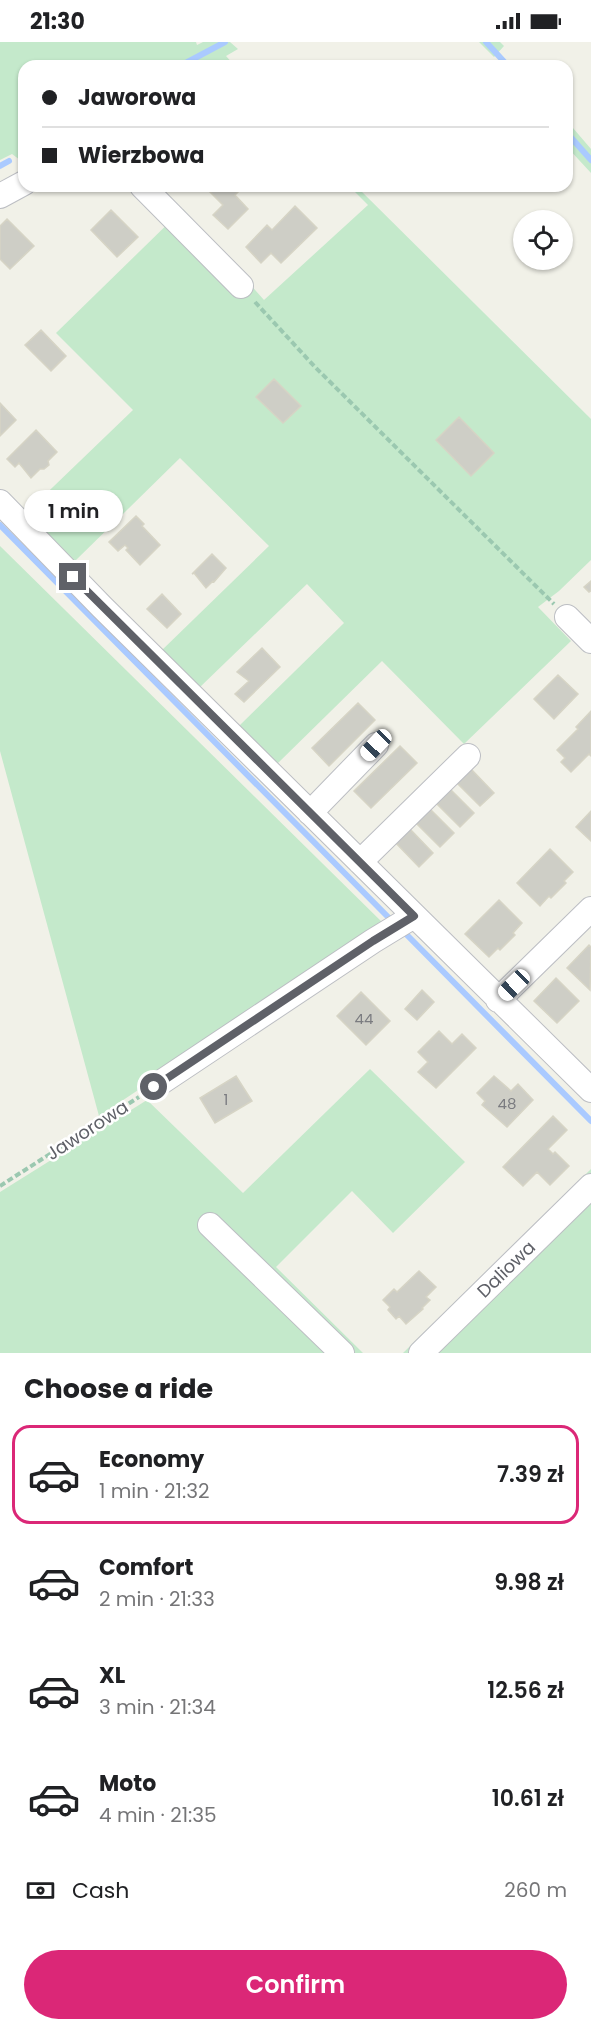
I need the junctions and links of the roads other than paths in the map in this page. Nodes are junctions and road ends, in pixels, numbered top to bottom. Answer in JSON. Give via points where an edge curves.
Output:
{"nodes":[{"id":1,"x":18,"y":186,"type":"edge"},
{"id":2,"x":148,"y":192,"type":"edge"},
{"id":3,"x":0,"y":196,"type":"edge"},
{"id":4,"x":241,"y":285,"type":"road end"},
{"id":5,"x":0,"y":502,"type":"edge"},
{"id":6,"x":567,"y":617,"type":"road end"},
{"id":7,"x":591,"y":641,"type":"edge"},
{"id":8,"x":376,"y":745,"type":"dead end"},
{"id":9,"x":468,"y":756,"type":"dead end"},
{"id":10,"x":310,"y":813,"type":"junction"},
{"id":11,"x":360,"y":862,"type":"junction"},
{"id":12,"x":591,"y":909,"type":"edge"},
{"id":13,"x":414,"y":916,"type":"junction"},
{"id":14,"x":498,"y":1000,"type":"junction"},
{"id":15,"x":154,"y":1087,"type":"road end"},
{"id":16,"x":591,"y":1090,"type":"edge"},
{"id":17,"x":591,"y":1186,"type":"edge"},
{"id":18,"x":210,"y":1225,"type":"dead end"},
{"id":19,"x":342,"y":1353,"type":"edge"},
{"id":20,"x":421,"y":1353,"type":"edge"}],
"edges":[{"from":1,"to":3,"type":"street"},
{"from":2,"to":4,"type":"street"},
{"from":5,"to":10,"type":"street"},
{"from":6,"to":7,"type":"street"},
{"from":8,"to":10,"type":"street"},
{"from":9,"to":11,"type":"street"},
{"from":10,"to":11,"type":"street"},
{"from":11,"to":13,"type":"street"},
{"from":12,"to":14,"type":"street"},
{"from":13,"to":14,"type":"street"},
{"from":13,"to":15,"type":"street"},
{"from":14,"to":16,"type":"street"},
{"from":17,"to":20,"type":"street","name":"Daliowa"},
{"from":18,"to":19,"type":"street"}]}
